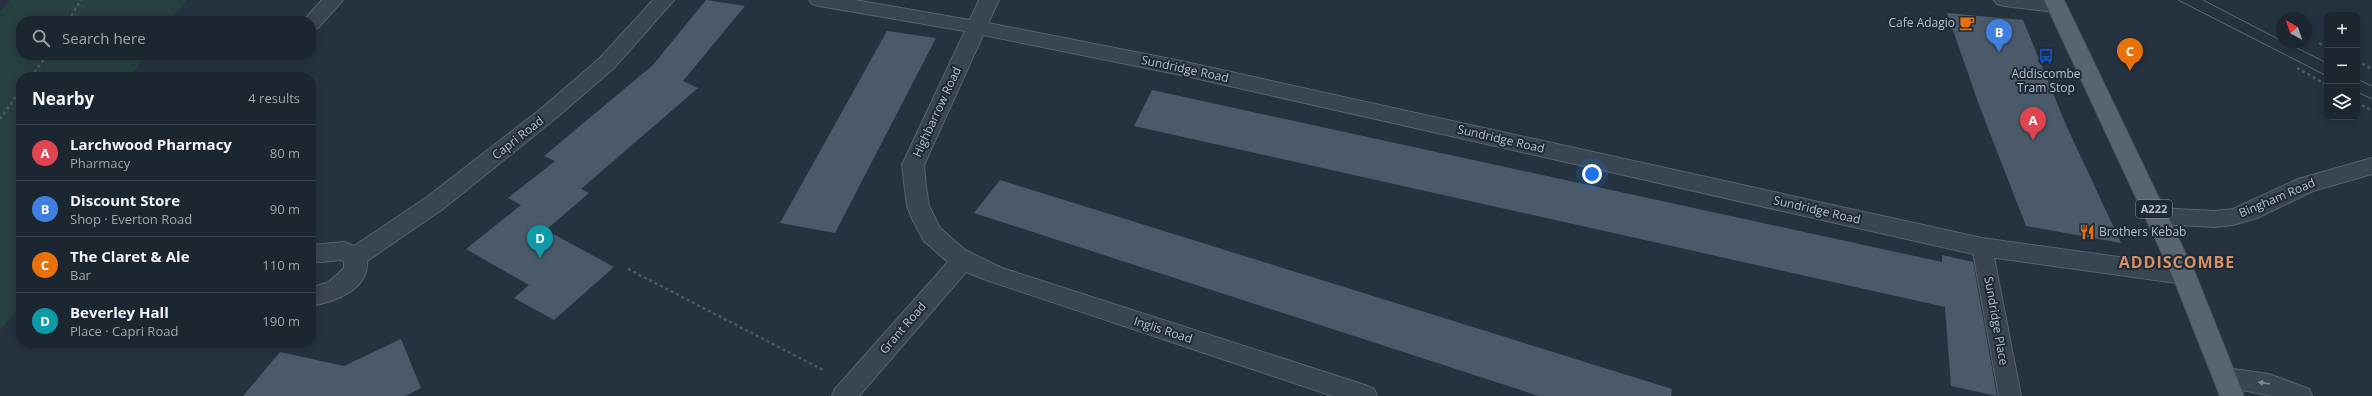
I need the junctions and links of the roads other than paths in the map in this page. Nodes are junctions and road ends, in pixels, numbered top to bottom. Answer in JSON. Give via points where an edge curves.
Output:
{"nodes":[{"id":1,"x":333,"y":0,"type":"edge"},
{"id":2,"x":664,"y":0,"type":"edge"},
{"id":3,"x":818,"y":0,"type":"edge"},
{"id":4,"x":989,"y":0,"type":"edge"},
{"id":5,"x":2004,"y":0,"type":"edge"},
{"id":6,"x":2055,"y":3,"type":"edge"},
{"id":7,"x":316,"y":19,"type":"edge"},
{"id":8,"x":976,"y":27,"type":"junction"},
{"id":9,"x":2372,"y":166,"type":"edge"},
{"id":10,"x":2157,"y":216,"type":"junction"},
{"id":11,"x":1982,"y":247,"type":"junction"},
{"id":12,"x":316,"y":254,"type":"edge"},
{"id":13,"x":355,"y":257,"type":"junction"},
{"id":14,"x":962,"y":261,"type":"junction"},
{"id":15,"x":2184,"y":276,"type":"junction"},
{"id":16,"x":316,"y":296,"type":"edge"},
{"id":17,"x":2229,"y":387,"type":"edge"},
{"id":18,"x":848,"y":391,"type":"edge"},
{"id":19,"x":1365,"y":396,"type":"edge"},
{"id":20,"x":2010,"y":396,"type":"edge"},
{"id":21,"x":2300,"y":396,"type":"edge"}],
"edges":[{"from":1,"to":7,"type":"street"},
{"from":2,"to":13,"type":"street","name":"Capri Road","via":[[607,63],[549,113],[435,203]]},
{"from":3,"to":8,"type":"street","name":"Sundridge Road"},
{"from":4,"to":8,"type":"street","name":"Highbarrow Road"},
{"from":5,"to":6,"type":"street"},
{"from":6,"to":10,"type":"main road","number":"A222"},
{"from":8,"to":11,"type":"street","name":"Sundridge Road","via":[[1181,68]]},
{"from":8,"to":14,"type":"street","name":"Highbarrow Road","via":[[913,165],[914,193],[922,222],[934,237]]},
{"from":9,"to":10,"type":"street","name":"Bingham Road","via":[[2306,185],[2233,217],[2215,219]]},
{"from":10,"to":15,"type":"main road","number":"A222"},
{"from":11,"to":15,"type":"street","name":"Sundridge Road"},
{"from":11,"to":20,"type":"lane","name":"Sundridge Place"},
{"from":12,"to":13,"type":"street","via":[[344,251]]},
{"from":13,"to":16,"type":"street","via":[[356,270],[345,285],[326,295]]},
{"from":14,"to":18,"type":"street","name":"Grant Road"},
{"from":14,"to":19,"type":"street","name":"Inglis Road","via":[[994,274]]},
{"from":15,"to":17,"type":"main road","number":"A222"},
{"from":21,"to":17,"type":"street","one_way":true,"via":[[2269,384]]}]}
